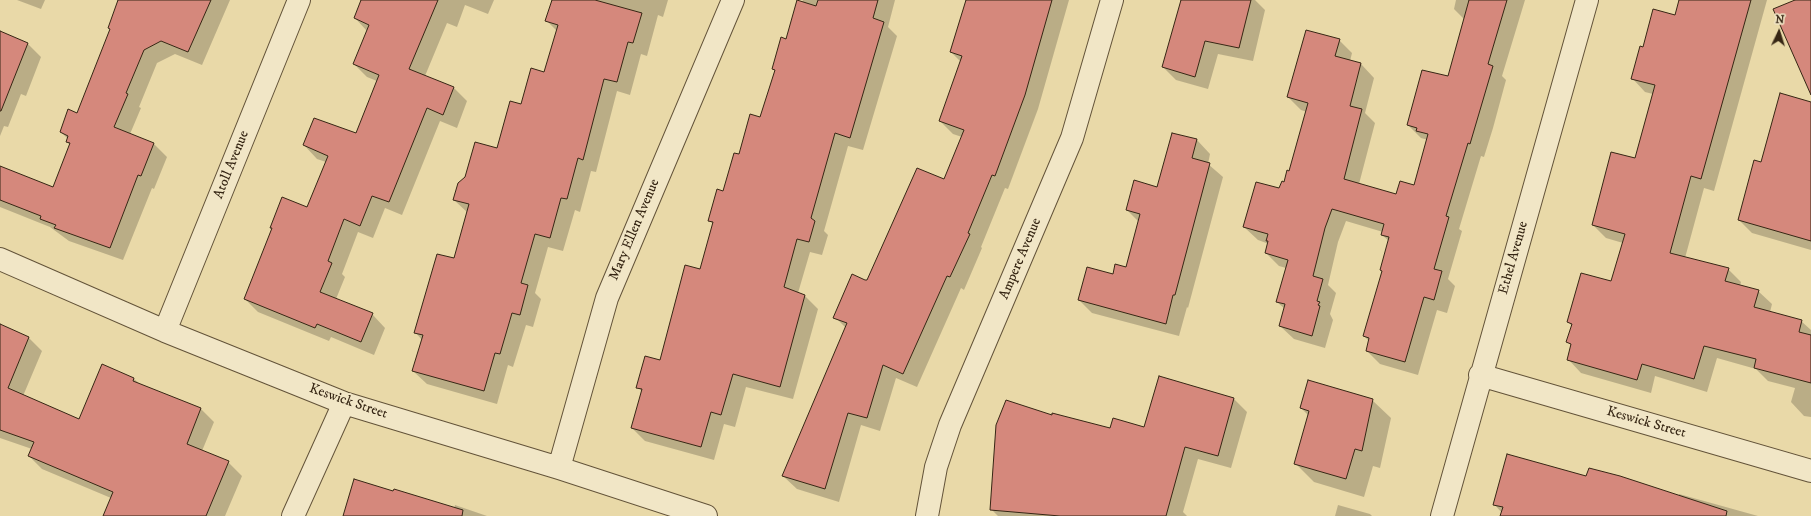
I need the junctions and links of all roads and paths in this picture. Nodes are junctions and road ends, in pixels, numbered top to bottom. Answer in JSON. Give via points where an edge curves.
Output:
{"nodes":[{"id":1,"x":299,"y":0,"type":"edge"},
{"id":2,"x":733,"y":0,"type":"edge"},
{"id":3,"x":1112,"y":0,"type":"edge"},
{"id":4,"x":1587,"y":0,"type":"edge"},
{"id":5,"x":0,"y":259,"type":"edge"},
{"id":6,"x":164,"y":331,"type":"junction"},
{"id":7,"x":1480,"y":375,"type":"junction"},
{"id":8,"x":344,"y":403,"type":"junction"},
{"id":9,"x":559,"y":468,"type":"junction"},
{"id":10,"x":1811,"y":471,"type":"edge"},
{"id":11,"x":293,"y":516,"type":"edge"},
{"id":12,"x":706,"y":516,"type":"edge"},
{"id":13,"x":927,"y":516,"type":"edge"},
{"id":14,"x":1442,"y":516,"type":"edge"}],
"edges":[{"from":1,"to":6,"type":"street","name":"Atoll Avenue"},
{"from":2,"to":9,"type":"street","name":"Mary Ellen Avenue","via":[[607,298]]},
{"from":3,"to":13,"type":"street","name":"Ampere Avenue","via":[[1072,138],[950,425],[936,467]]},
{"from":4,"to":7,"type":"street","name":"Ethel Avenue"},
{"from":5,"to":6,"type":"street","name":"Keswick Street"},
{"from":6,"to":8,"type":"street","name":"Keswick Street"},
{"from":7,"to":10,"type":"street","name":"Keswick Street"},
{"from":7,"to":14,"type":"street","name":"Ethel Avenue"},
{"from":8,"to":9,"type":"street","name":"Keswick Street"},
{"from":8,"to":11,"type":"street"},
{"from":9,"to":12,"type":"street","name":"Keswick Street"}]}
